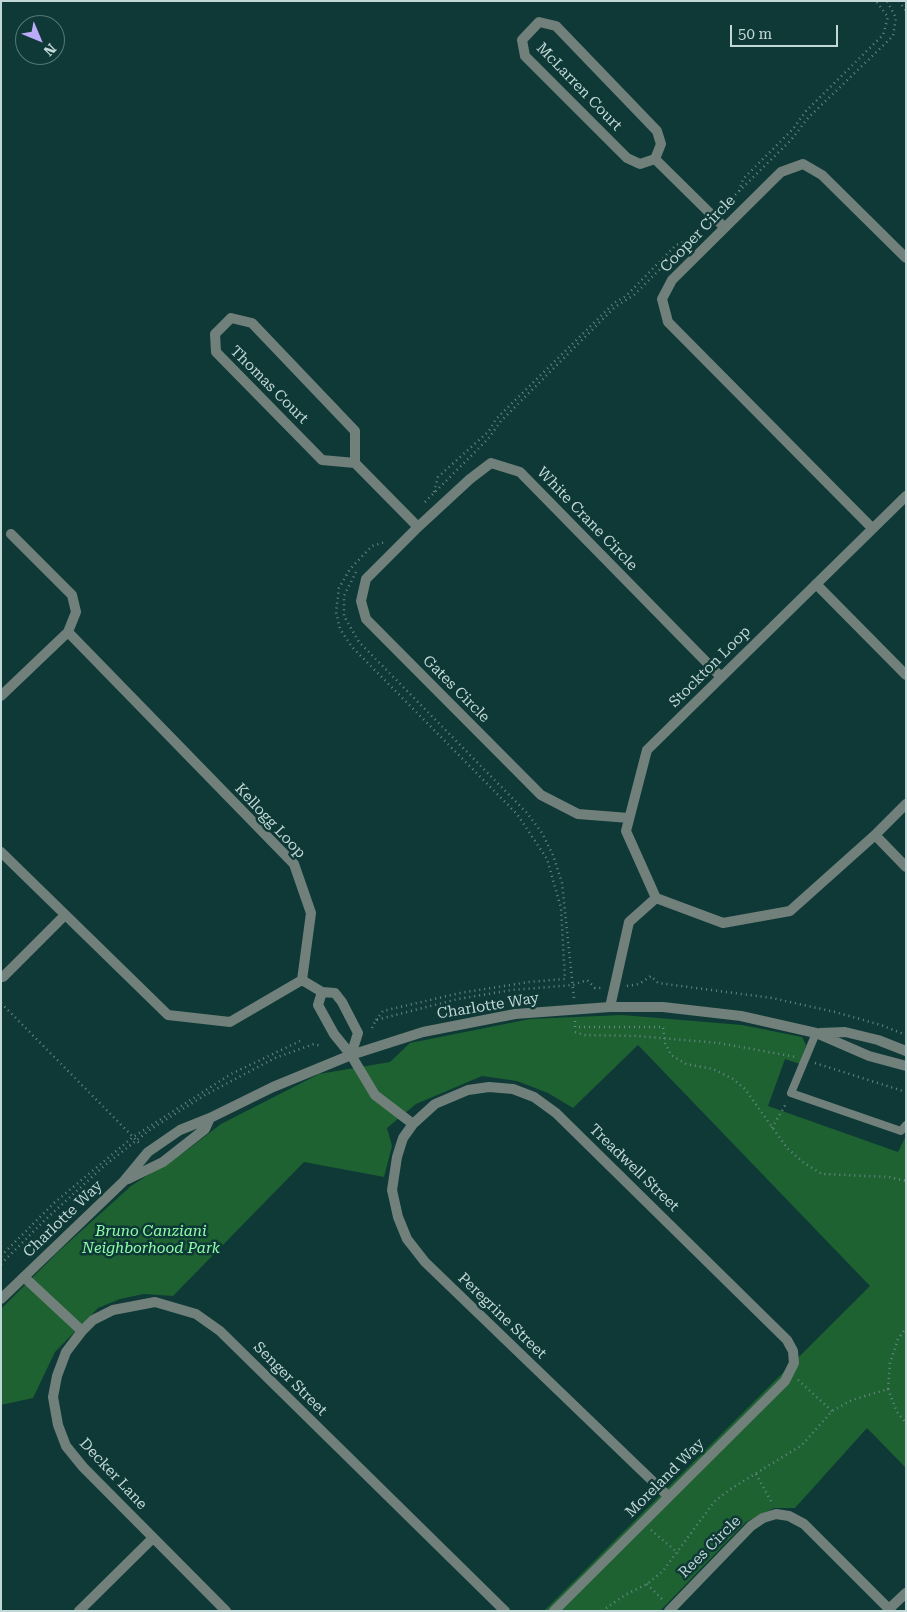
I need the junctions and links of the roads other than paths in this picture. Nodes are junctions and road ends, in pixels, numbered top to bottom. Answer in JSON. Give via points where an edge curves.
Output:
{"nodes":[{"id":1,"x":655,"y":159,"type":"junction"},
{"id":2,"x":724,"y":227,"type":"junction"},
{"id":3,"x":906,"y":258,"type":"edge"},
{"id":4,"x":355,"y":463,"type":"junction"},
{"id":5,"x":906,"y":496,"type":"edge"},
{"id":6,"x":418,"y":527,"type":"junction"},
{"id":7,"x":872,"y":528,"type":"junction"},
{"id":8,"x":11,"y":534,"type":"dead end"},
{"id":9,"x":816,"y":584,"type":"junction"},
{"id":10,"x":68,"y":632,"type":"junction"},
{"id":11,"x":906,"y":675,"type":"edge"},
{"id":12,"x":721,"y":677,"type":"junction"},
{"id":13,"x":1,"y":696,"type":"edge"},
{"id":14,"x":906,"y":804,"type":"edge"},
{"id":15,"x":629,"y":818,"type":"junction"},
{"id":16,"x":874,"y":836,"type":"junction"},
{"id":17,"x":1,"y":852,"type":"edge"},
{"id":18,"x":906,"y":867,"type":"edge"},
{"id":19,"x":656,"y":898,"type":"junction"},
{"id":20,"x":64,"y":916,"type":"junction"},
{"id":21,"x":3,"y":977,"type":"dead end"},
{"id":22,"x":302,"y":980,"type":"junction"},
{"id":23,"x":322,"y":992,"type":"junction"},
{"id":24,"x":610,"y":1007,"type":"junction"},
{"id":25,"x":816,"y":1033,"type":"junction"},
{"id":26,"x":906,"y":1051,"type":"edge"},
{"id":27,"x":351,"y":1055,"type":"junction"},
{"id":28,"x":906,"y":1066,"type":"edge"},
{"id":29,"x":210,"y":1118,"type":"junction"},
{"id":30,"x":414,"y":1124,"type":"junction"},
{"id":31,"x":906,"y":1125,"type":"edge"},
{"id":32,"x":124,"y":1181,"type":"junction"},
{"id":33,"x":24,"y":1277,"type":"junction"},
{"id":34,"x":1,"y":1299,"type":"edge"},
{"id":35,"x":82,"y":1331,"type":"junction"},
{"id":36,"x":791,"y":1368,"type":"joint"},
{"id":37,"x":668,"y":1496,"type":"junction"},
{"id":38,"x":153,"y":1538,"type":"junction"},
{"id":39,"x":906,"y":1593,"type":"edge"},
{"id":40,"x":670,"y":1609,"type":"edge"},
{"id":41,"x":890,"y":1610,"type":"edge"},
{"id":42,"x":79,"y":1611,"type":"edge"},
{"id":43,"x":226,"y":1611,"type":"edge"},
{"id":44,"x":505,"y":1611,"type":"edge"},
{"id":45,"x":554,"y":1611,"type":"edge"}],
"edges":[{"from":1,"to":1,"type":"street","name":"McLarren Court","via":[[661,144],[657,131],[556,26],[539,22],[522,40],[525,56],[627,158],[640,164]]},
{"from":1,"to":2,"type":"street"},
{"from":2,"to":3,"type":"street","name":"Cooper Circle","via":[[781,172],[803,164],[822,175]]},
{"from":2,"to":7,"type":"street","name":"Cooper Circle","via":[[672,280],[662,299],[668,322]]},
{"from":4,"to":4,"type":"street","name":"Thomas Court","via":[[355,430],[252,323],[231,318],[215,334],[216,352],[322,460]]},
{"from":4,"to":6,"type":"street"},
{"from":5,"to":7,"type":"street","name":"Stockton Loop"},
{"from":6,"to":12,"type":"street","name":"White Crane Circle","via":[[491,463],[520,472]]},
{"from":6,"to":15,"type":"street","name":"Gates Circle","via":[[366,579],[361,601],[366,619],[541,795],[578,814]]},
{"from":7,"to":9,"type":"street","name":"Stockton Loop"},
{"from":8,"to":10,"type":"street","via":[[72,595],[76,612]]},
{"from":9,"to":11,"type":"street"},
{"from":9,"to":12,"type":"street","name":"Stockton Loop"},
{"from":10,"to":13,"type":"street"},
{"from":10,"to":22,"type":"street","name":"Kellogg Loop","via":[[294,864],[311,913]]},
{"from":12,"to":15,"type":"street","name":"Stockton Loop","via":[[647,750]]},
{"from":14,"to":16,"type":"street"},
{"from":15,"to":19,"type":"street","name":"Stockton Loop","via":[[626,831]]},
{"from":16,"to":18,"type":"street"},
{"from":16,"to":19,"type":"street","via":[[790,911],[723,923]]},
{"from":17,"to":20,"type":"street"},
{"from":19,"to":24,"type":"street","via":[[629,922]]},
{"from":20,"to":21,"type":"street"},
{"from":20,"to":22,"type":"street","via":[[168,1015],[230,1022]]},
{"from":22,"to":23,"type":"street"},
{"from":23,"to":27,"type":"street","via":[[318,1005],[334,1034]]},
{"from":23,"to":27,"type":"street","via":[[335,993],[358,1033]]},
{"from":24,"to":25,"type":"street","name":"Charlotte Way","via":[[663,1008],[740,1016]]},
{"from":24,"to":27,"type":"street","name":"Charlotte Way","via":[[515,1014],[423,1032]]},
{"from":25,"to":26,"type":"street","name":"Charlotte Way","via":[[845,1032]]},
{"from":25,"to":28,"type":"street","name":"Charlotte Way","via":[[869,1056]]},
{"from":25,"to":31,"type":"lane","via":[[792,1093],[901,1131]]},
{"from":27,"to":29,"type":"street","name":"Charlotte Way","via":[[273,1087]]},
{"from":27,"to":30,"type":"street","via":[[375,1095]]},
{"from":29,"to":32,"type":"street","name":"Charlotte Way","via":[[204,1129],[163,1162]]},
{"from":29,"to":32,"type":"street","name":"Charlotte Way","via":[[180,1130],[148,1152]]},
{"from":30,"to":36,"type":"street","name":"Treadwell Street","via":[[435,1104],[468,1090],[489,1087],[534,1097],[556,1113],[787,1340],[793,1351]]},
{"from":30,"to":37,"type":"street","name":"Peregrine Street","via":[[402,1138],[392,1190],[407,1239],[425,1262]]},
{"from":32,"to":33,"type":"street","name":"Charlotte Way"},
{"from":33,"to":34,"type":"street","name":"Charlotte Way"},
{"from":33,"to":35,"type":"street"},
{"from":35,"to":38,"type":"street","name":"Decker Lane","via":[[66,1352],[57,1376],[53,1397],[58,1424],[66,1446],[83,1467]]},
{"from":35,"to":44,"type":"street","name":"Senger Street","via":[[93,1320],[132,1305],[155,1302],[196,1314],[220,1331]]},
{"from":36,"to":37,"type":"street","name":"Moreland Way","via":[[785,1381]]},
{"from":37,"to":45,"type":"street","name":"Moreland Way"},
{"from":38,"to":42,"type":"street"},
{"from":38,"to":43,"type":"street","name":"Decker Lane"},
{"from":39,"to":41,"type":"street"},
{"from":40,"to":41,"type":"street","name":"Rees Circle","via":[[751,1526],[776,1514],[804,1524]]}]}
